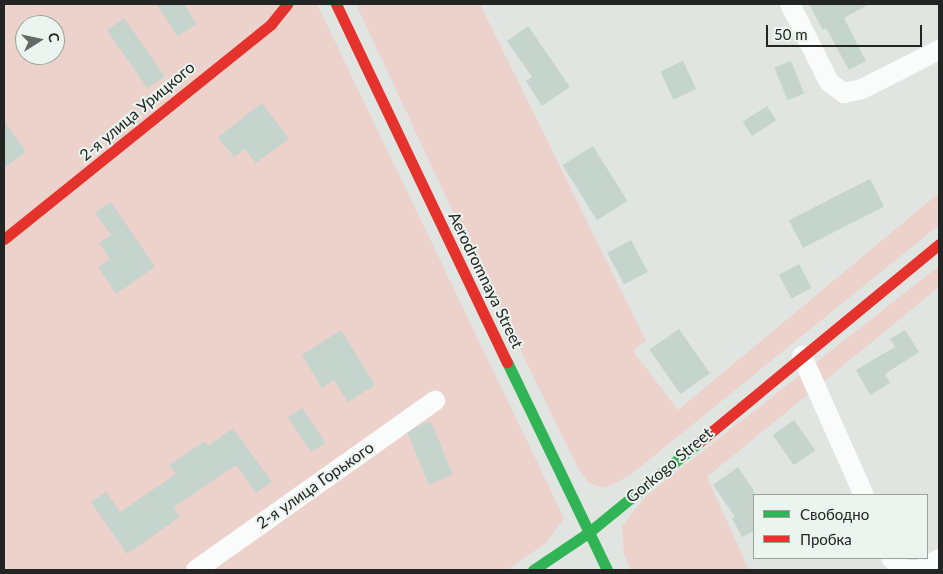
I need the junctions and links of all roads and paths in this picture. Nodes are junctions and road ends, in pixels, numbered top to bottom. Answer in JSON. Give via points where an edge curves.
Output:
{"nodes":[{"id":1,"x":287,"y":4,"type":"edge"},
{"id":2,"x":336,"y":4,"type":"edge"},
{"id":3,"x":790,"y":4,"type":"edge"},
{"id":4,"x":939,"y":50,"type":"edge"},
{"id":5,"x":4,"y":240,"type":"edge"},
{"id":6,"x":939,"y":244,"type":"edge"},
{"id":7,"x":802,"y":356,"type":"junction"},
{"id":8,"x":435,"y":401,"type":"dead end"},
{"id":9,"x":864,"y":494,"type":"edge"},
{"id":10,"x":588,"y":533,"type":"junction"},
{"id":11,"x":892,"y":559,"type":"edge"},
{"id":12,"x":939,"y":559,"type":"edge"},
{"id":13,"x":196,"y":570,"type":"edge"},
{"id":14,"x":533,"y":570,"type":"edge"},
{"id":15,"x":607,"y":570,"type":"edge"}],
"edges":[{"from":1,"to":5,"type":"street","name":"2-я улица Урицкого","via":[[271,24]]},
{"from":2,"to":10,"type":"street","name":"Aerodromnaya Street"},
{"from":3,"to":4,"type":"street","via":[[829,82],[844,92],[862,89]]},
{"from":6,"to":7,"type":"street","name":"Gorkogo Street"},
{"from":7,"to":9,"type":"street"},
{"from":7,"to":10,"type":"street","name":"Gorkogo Street"},
{"from":8,"to":13,"type":"street","name":"2-я улица Горького"},
{"from":10,"to":14,"type":"street","name":"Gorkogo Street"},
{"from":10,"to":15,"type":"street","name":"Aerodromnaya Street"},
{"from":11,"to":12,"type":"street","via":[[904,570],[920,570]]}]}
